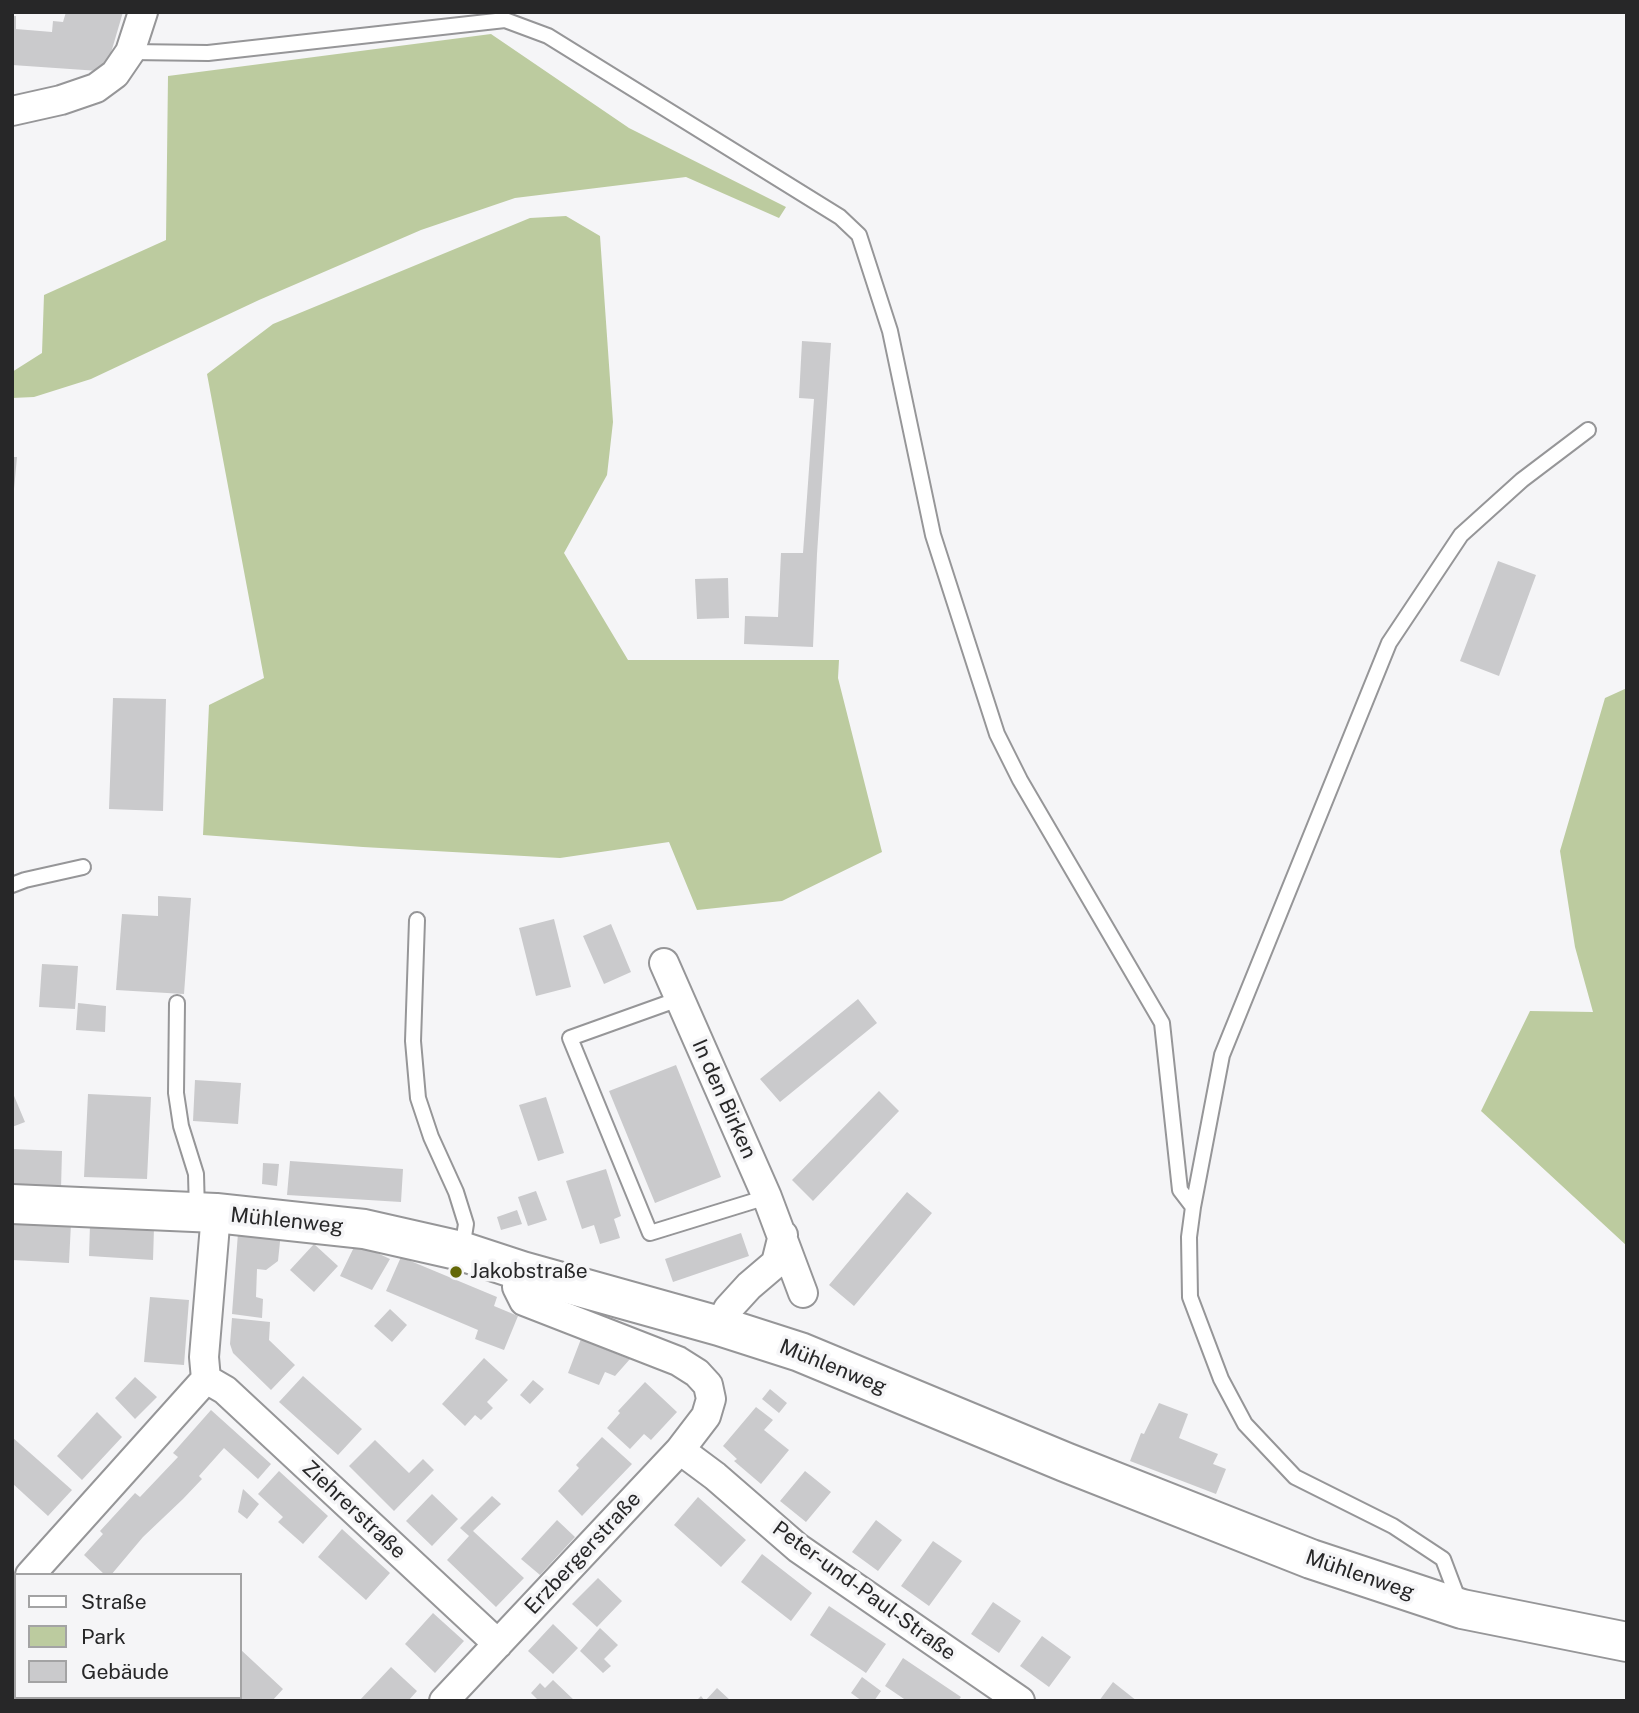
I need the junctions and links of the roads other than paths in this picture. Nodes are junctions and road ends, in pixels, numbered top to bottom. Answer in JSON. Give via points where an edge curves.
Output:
{"nodes":[{"id":1,"x":143,"y":12,"type":"edge"},
{"id":2,"x":504,"y":16,"type":"edge"},
{"id":3,"x":130,"y":52,"type":"junction"},
{"id":4,"x":12,"y":111,"type":"edge"},
{"id":5,"x":1588,"y":430,"type":"dead end"},
{"id":6,"x":83,"y":867,"type":"dead end"},
{"id":7,"x":12,"y":885,"type":"edge"},
{"id":8,"x":417,"y":920,"type":"dead end"},
{"id":9,"x":664,"y":963,"type":"dead end"},
{"id":10,"x":678,"y":999,"type":"junction"},
{"id":11,"x":177,"y":1003,"type":"dead end"},
{"id":12,"x":767,"y":1197,"type":"junction"},
{"id":13,"x":12,"y":1205,"type":"edge"},
{"id":14,"x":1193,"y":1207,"type":"junction"},
{"id":15,"x":207,"y":1212,"type":"junction"},
{"id":16,"x":783,"y":1235,"type":"junction"},
{"id":17,"x":461,"y":1251,"type":"junction"},
{"id":18,"x":522,"y":1271,"type":"junction"},
{"id":19,"x":803,"y":1293,"type":"dead end"},
{"id":20,"x":719,"y":1326,"type":"junction"},
{"id":21,"x":206,"y":1379,"type":"junction"},
{"id":22,"x":680,"y":1450,"type":"junction"},
{"id":23,"x":45,"y":1570,"type":"edge"},
{"id":24,"x":1462,"y":1609,"type":"junction"},
{"id":25,"x":1627,"y":1642,"type":"edge"},
{"id":26,"x":498,"y":1644,"type":"junction"},
{"id":27,"x":444,"y":1701,"type":"edge"},
{"id":28,"x":1020,"y":1701,"type":"edge"}],
"edges":[{"from":1,"to":3,"type":"street"},
{"from":2,"to":3,"type":"lane","via":[[208,53]]},
{"from":2,"to":14,"type":"lane","via":[[548,36],[840,217],[859,234],[890,331],[933,535],[997,734],[1162,1023],[1180,1190]]},
{"from":3,"to":4,"type":"street","via":[[115,74],[96,88]]},
{"from":5,"to":14,"type":"lane","via":[[1461,534],[1389,643],[1222,1055]]},
{"from":6,"to":7,"type":"lane"},
{"from":8,"to":17,"type":"lane","via":[[413,1041],[418,1098],[466,1224]]},
{"from":9,"to":10,"type":"street","name":"In den Birken"},
{"from":10,"to":12,"type":"street","name":"In den Birken"},
{"from":10,"to":12,"type":"lane","via":[[570,1038],[650,1233]]},
{"from":11,"to":15,"type":"lane","via":[[176,1093]]},
{"from":12,"to":16,"type":"street","name":"In den Birken"},
{"from":13,"to":15,"type":"street","name":"Mühlenweg"},
{"from":14,"to":24,"type":"lane","via":[[1190,1297],[1221,1379],[1245,1424],[1295,1477],[1393,1526],[1443,1559]]},
{"from":15,"to":17,"type":"street","name":"Mühlenweg","via":[[364,1229]]},
{"from":15,"to":21,"type":"street"},
{"from":16,"to":19,"type":"street","name":"In den Birken"},
{"from":16,"to":20,"type":"street","via":[[776,1263],[728,1309]]},
{"from":17,"to":18,"type":"street","name":"Mühlenweg"},
{"from":18,"to":20,"type":"street","name":"Mühlenweg"},
{"from":18,"to":22,"type":"street","name":"Erzbergerstraße","via":[[517,1287],[524,1301],[687,1367],[708,1385],[711,1399],[706,1416]]},
{"from":20,"to":24,"type":"street","name":"Mühlenweg","via":[[800,1352],[1311,1559]]},
{"from":21,"to":23,"type":"street"},
{"from":21,"to":26,"type":"street","name":"Ziehrerstraße","via":[[225,1390]]},
{"from":22,"to":26,"type":"street","name":"Erzbergerstraße"},
{"from":22,"to":28,"type":"street","name":"Peter-und-Paul-Straße","via":[[798,1548]]},
{"from":24,"to":25,"type":"street","name":"Mühlenweg"},
{"from":26,"to":27,"type":"street","name":"Erzbergerstraße"}]}
